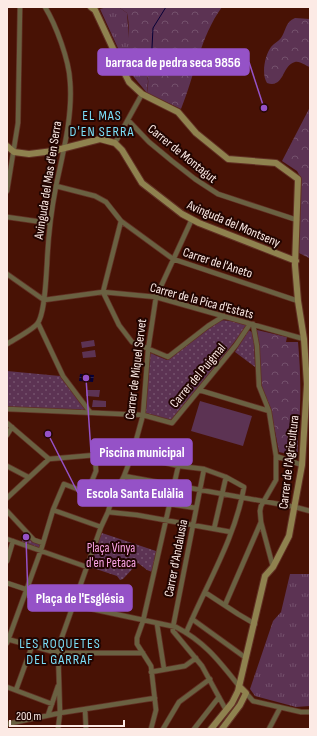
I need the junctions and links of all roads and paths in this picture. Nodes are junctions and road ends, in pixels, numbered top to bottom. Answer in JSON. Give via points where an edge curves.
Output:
{"nodes":[{"id":1,"x":20,"y":7,"type":"edge"},
{"id":2,"x":45,"y":7,"type":"edge"},
{"id":3,"x":91,"y":7,"type":"edge"},
{"id":4,"x":142,"y":94,"type":"junction"},
{"id":5,"x":128,"y":120,"type":"junction"},
{"id":6,"x":115,"y":143,"type":"junction"},
{"id":7,"x":7,"y":146,"type":"edge"},
{"id":8,"x":65,"y":148,"type":"junction"},
{"id":9,"x":14,"y":152,"type":"junction"},
{"id":10,"x":56,"y":186,"type":"junction"},
{"id":11,"x":7,"y":191,"type":"edge"},
{"id":12,"x":7,"y":217,"type":"edge"},
{"id":13,"x":192,"y":219,"type":"junction"},
{"id":14,"x":297,"y":220,"type":"junction"},
{"id":15,"x":121,"y":221,"type":"junction"},
{"id":16,"x":50,"y":223,"type":"junction"},
{"id":17,"x":173,"y":259,"type":"junction"},
{"id":18,"x":296,"y":261,"type":"junction"},
{"id":19,"x":7,"y":274,"type":"edge"},
{"id":20,"x":103,"y":292,"type":"junction"},
{"id":21,"x":156,"y":296,"type":"junction"},
{"id":22,"x":44,"y":300,"type":"junction"},
{"id":23,"x":298,"y":300,"type":"junction"},
{"id":24,"x":224,"y":316,"type":"junction"},
{"id":25,"x":38,"y":323,"type":"junction"},
{"id":26,"x":252,"y":324,"type":"junction"},
{"id":27,"x":304,"y":339,"type":"junction"},
{"id":28,"x":7,"y":344,"type":"edge"},
{"id":29,"x":148,"y":350,"type":"junction"},
{"id":30,"x":199,"y":390,"type":"junction"},
{"id":31,"x":7,"y":409,"type":"edge"},
{"id":32,"x":269,"y":411,"type":"junction"},
{"id":33,"x":90,"y":412,"type":"junction"},
{"id":34,"x":143,"y":415,"type":"junction"},
{"id":35,"x":7,"y":423,"type":"edge"},
{"id":36,"x":12,"y":427,"type":"junction"},
{"id":37,"x":7,"y":435,"type":"edge"},
{"id":38,"x":181,"y":454,"type":"dead end"},
{"id":39,"x":95,"y":455,"type":"junction"},
{"id":40,"x":132,"y":455,"type":"junction"},
{"id":41,"x":276,"y":456,"type":"junction"},
{"id":42,"x":49,"y":459,"type":"junction"},
{"id":43,"x":178,"y":465,"type":"junction"},
{"id":44,"x":302,"y":465,"type":"junction"},
{"id":45,"x":7,"y":466,"type":"edge"},
{"id":46,"x":204,"y":469,"type":"junction"},
{"id":47,"x":124,"y":476,"type":"junction"},
{"id":48,"x":226,"y":476,"type":"junction"},
{"id":49,"x":28,"y":477,"type":"junction"},
{"id":50,"x":173,"y":485,"type":"junction"},
{"id":51,"x":200,"y":490,"type":"junction"},
{"id":52,"x":87,"y":493,"type":"junction"},
{"id":53,"x":222,"y":493,"type":"junction"},
{"id":54,"x":115,"y":496,"type":"junction"},
{"id":55,"x":242,"y":497,"type":"junction"},
{"id":56,"x":7,"y":498,"type":"edge"},
{"id":57,"x":263,"y":501,"type":"junction"},
{"id":58,"x":111,"y":502,"type":"junction"},
{"id":59,"x":169,"y":504,"type":"junction"},
{"id":60,"x":295,"y":507,"type":"junction"},
{"id":61,"x":196,"y":508,"type":"junction"},
{"id":62,"x":53,"y":510,"type":"junction"},
{"id":63,"x":7,"y":511,"type":"edge"},
{"id":64,"x":310,"y":511,"type":"edge"},
{"id":65,"x":108,"y":512,"type":"junction"},
{"id":66,"x":166,"y":520,"type":"junction"},
{"id":67,"x":261,"y":522,"type":"junction"},
{"id":68,"x":193,"y":524,"type":"junction"},
{"id":69,"x":101,"y":527,"type":"junction"},
{"id":70,"x":214,"y":529,"type":"junction"},
{"id":71,"x":231,"y":532,"type":"junction"},
{"id":72,"x":7,"y":539,"type":"edge"},
{"id":73,"x":13,"y":541,"type":"junction"},
{"id":74,"x":43,"y":543,"type":"junction"},
{"id":75,"x":41,"y":550,"type":"junction"},
{"id":76,"x":7,"y":561,"type":"edge"},
{"id":77,"x":87,"y":567,"type":"junction"},
{"id":78,"x":273,"y":567,"type":"junction"},
{"id":79,"x":7,"y":583,"type":"edge"},
{"id":80,"x":26,"y":590,"type":"junction"},
{"id":81,"x":206,"y":593,"type":"junction"},
{"id":82,"x":73,"y":605,"type":"junction"},
{"id":83,"x":225,"y":605,"type":"junction"},
{"id":84,"x":192,"y":619,"type":"junction"},
{"id":85,"x":143,"y":621,"type":"junction"},
{"id":86,"x":157,"y":624,"type":"junction"},
{"id":87,"x":255,"y":624,"type":"junction"},
{"id":88,"x":173,"y":627,"type":"junction"},
{"id":89,"x":186,"y":633,"type":"junction"},
{"id":90,"x":8,"y":640,"type":"edge"},
{"id":91,"x":32,"y":646,"type":"junction"},
{"id":92,"x":58,"y":653,"type":"junction"},
{"id":93,"x":143,"y":653,"type":"junction"},
{"id":94,"x":196,"y":658,"type":"junction"},
{"id":95,"x":246,"y":658,"type":"junction"},
{"id":96,"x":164,"y":669,"type":"junction"},
{"id":97,"x":151,"y":672,"type":"junction"},
{"id":98,"x":210,"y":678,"type":"junction"},
{"id":99,"x":59,"y":682,"type":"junction"},
{"id":100,"x":239,"y":686,"type":"junction"},
{"id":101,"x":7,"y":687,"type":"edge"},
{"id":102,"x":16,"y":690,"type":"junction"},
{"id":103,"x":246,"y":693,"type":"junction"},
{"id":104,"x":219,"y":697,"type":"junction"},
{"id":105,"x":155,"y":698,"type":"junction"},
{"id":106,"x":52,"y":704,"type":"junction"},
{"id":107,"x":280,"y":708,"type":"junction"},
{"id":108,"x":85,"y":709,"type":"junction"},
{"id":109,"x":226,"y":710,"type":"junction"},
{"id":110,"x":60,"y":712,"type":"junction"},
{"id":111,"x":310,"y":712,"type":"edge"},
{"id":112,"x":48,"y":715,"type":"junction"},
{"id":113,"x":7,"y":724,"type":"edge"},
{"id":114,"x":58,"y":729,"type":"edge"},
{"id":115,"x":86,"y":729,"type":"edge"},
{"id":116,"x":152,"y":729,"type":"edge"},
{"id":117,"x":163,"y":729,"type":"edge"},
{"id":118,"x":194,"y":729,"type":"edge"},
{"id":119,"x":211,"y":729,"type":"edge"},
{"id":120,"x":222,"y":729,"type":"edge"},
{"id":121,"x":269,"y":729,"type":"edge"}],
"edges":[{"from":1,"to":9,"type":"street","via":[[18,123]]},
{"from":2,"to":8,"type":"street","name":"Avinguda del Mas d'en Serra","via":[[59,37],[70,81],[70,110]]},
{"from":3,"to":4,"type":"street","via":[[95,10],[129,82]]},
{"from":4,"to":5,"type":"street"},
{"from":4,"to":14,"type":"street","name":"Carrer de l'Agricultura","via":[[178,112],[196,133],[228,159],[276,163],[298,179]]},
{"from":5,"to":6,"type":"street"},
{"from":5,"to":14,"type":"street","name":"Carrer de Montagut","via":[[172,161],[218,194]]},
{"from":6,"to":8,"type":"street","via":[[98,139]]},
{"from":6,"to":13,"type":"street","name":"Avinguda del Montseny","via":[[142,183]]},
{"from":7,"to":9,"type":"street"},
{"from":8,"to":9,"type":"street","via":[[29,154]]},
{"from":8,"to":10,"type":"street","name":"Avinguda del Mas d'en Serra"},
{"from":9,"to":11,"type":"street"},
{"from":10,"to":15,"type":"street","name":"Carrer de l'Aneto","via":[[95,196],[106,202]]},
{"from":10,"to":16,"type":"street","name":"Avinguda del Mas d'en Serra"},
{"from":12,"to":16,"type":"street"},
{"from":13,"to":17,"type":"street","name":"Carrer de Miquel Servet"},
{"from":13,"to":18,"type":"street","name":"Avinguda del Montseny"},
{"from":14,"to":18,"type":"street","name":"Carrer de l'Agricultura"},
{"from":15,"to":17,"type":"street","name":"Carrer de l'Aneto"},
{"from":15,"to":20,"type":"street"},
{"from":16,"to":22,"type":"street","name":"Avinguda del Mas d'en Serra"},
{"from":17,"to":21,"type":"street","name":"Carrer de Miquel Servet"},
{"from":17,"to":23,"type":"street","name":"Carrer de l'Aneto"},
{"from":18,"to":23,"type":"street","name":"Carrer de l'Agricultura"},
{"from":19,"to":22,"type":"street"},
{"from":20,"to":21,"type":"street","name":"Carrer de la Pica d'Estats"},
{"from":20,"to":22,"type":"street","name":"Carrer de la Pica d'Estats"},
{"from":20,"to":29,"type":"street","via":[[119,325],[132,342]]},
{"from":21,"to":24,"type":"street","name":"Carrer de la Pica d'Estats"},
{"from":21,"to":29,"type":"street","name":"Carrer de Miquel Servet"},
{"from":22,"to":25,"type":"street","name":"Avinguda del Mas d'en Serra"},
{"from":23,"to":27,"type":"street","name":"Carrer de l'Agricultura"},
{"from":24,"to":26,"type":"street","name":"Carrer de la Pica d'Estats"},
{"from":24,"to":29,"type":"street","via":[[168,357]]},
{"from":25,"to":28,"type":"street"},
{"from":25,"to":33,"type":"street","via":[[64,376]]},
{"from":26,"to":27,"type":"street","name":"Carrer de la Pica d'Estats"},
{"from":26,"to":30,"type":"street","name":"Carrer del Puigmal"},
{"from":26,"to":32,"type":"street","via":[[257,346],[259,386]]},
{"from":27,"to":44,"type":"street","name":"Carrer de l'Agricultura","via":[[307,384]]},
{"from":29,"to":34,"type":"street","name":"Carrer de Miquel Servet"},
{"from":30,"to":32,"type":"street"},
{"from":30,"to":34,"type":"street","name":"Carrer del Puigmal","via":[[172,423]]},
{"from":31,"to":33,"type":"street","name":"Carrer del Puigmal"},
{"from":32,"to":41,"type":"street"},
{"from":33,"to":34,"type":"street","name":"Carrer del Puigmal"},
{"from":34,"to":40,"type":"street","name":"Carrer de Miquel Servet"},
{"from":35,"to":36,"type":"street"},
{"from":36,"to":37,"type":"street"},
{"from":36,"to":42,"type":"street"},
{"from":38,"to":43,"type":"street"},
{"from":39,"to":40,"type":"street"},
{"from":39,"to":42,"type":"street"},
{"from":39,"to":52,"type":"street","via":[[96,471]]},
{"from":40,"to":43,"type":"street"},
{"from":40,"to":47,"type":"street","name":"Carrer de Miquel Servet"},
{"from":41,"to":44,"type":"street"},
{"from":41,"to":57,"type":"street","via":[[276,480]]},
{"from":42,"to":49,"type":"street"},
{"from":43,"to":46,"type":"street"},
{"from":43,"to":50,"type":"street"},
{"from":44,"to":60,"type":"street","name":"Carrer de l'Agricultura"},
{"from":45,"to":49,"type":"street"},
{"from":46,"to":48,"type":"street"},
{"from":46,"to":51,"type":"street","name":"Carrer d'Andalusia"},
{"from":47,"to":50,"type":"street"},
{"from":47,"to":54,"type":"street","name":"Carrer de Miquel Servet"},
{"from":48,"to":53,"type":"street"},
{"from":48,"to":55,"type":"street","via":[[244,487]]},
{"from":49,"to":56,"type":"street"},
{"from":50,"to":51,"type":"street"},
{"from":50,"to":59,"type":"street"},
{"from":51,"to":53,"type":"street"},
{"from":51,"to":61,"type":"street","name":"Carrer d'Andalusia"},
{"from":52,"to":58,"type":"street"},
{"from":52,"to":62,"type":"street","via":[[64,484]]},
{"from":53,"to":55,"type":"street"},
{"from":53,"to":70,"type":"street"},
{"from":54,"to":58,"type":"street","name":"Carrer de Miquel Servet"},
{"from":54,"to":59,"type":"street"},
{"from":55,"to":57,"type":"street"},
{"from":55,"to":71,"type":"street"},
{"from":57,"to":60,"type":"street"},
{"from":57,"to":67,"type":"street","via":[[260,511]]},
{"from":58,"to":65,"type":"street","name":"Carrer de Miquel Servet"},
{"from":59,"to":61,"type":"street"},
{"from":59,"to":66,"type":"street"},
{"from":60,"to":64,"type":"street"},
{"from":60,"to":78,"type":"street","name":"Carrer de l'Agricultura","via":[[289,536]]},
{"from":61,"to":68,"type":"street","name":"Carrer d'Andalusia"},
{"from":62,"to":69,"type":"street"},
{"from":62,"to":74,"type":"street"},
{"from":63,"to":74,"type":"street","via":[[34,540]]},
{"from":65,"to":66,"type":"street"},
{"from":65,"to":69,"type":"street","name":"Carrer de Miquel Servet"},
{"from":66,"to":68,"type":"street"},
{"from":66,"to":85,"type":"street"},
{"from":67,"to":78,"type":"street"},
{"from":67,"to":83,"type":"street"},
{"from":68,"to":70,"type":"street"},
{"from":68,"to":88,"type":"street","name":"Carrer d'Andalusia"},
{"from":69,"to":77,"type":"street","name":"Carrer de Miquel Servet"},
{"from":70,"to":71,"type":"street"},
{"from":71,"to":81,"type":"street"},
{"from":72,"to":73,"type":"street"},
{"from":73,"to":75,"type":"street"},
{"from":73,"to":76,"type":"street"},
{"from":74,"to":75,"type":"street"},
{"from":75,"to":77,"type":"street"},
{"from":75,"to":80,"type":"street"},
{"from":77,"to":82,"type":"street","name":"Carrer de Miquel Servet"},
{"from":78,"to":87,"type":"street","name":"Carrer de l'Agricultura","via":[[265,576]]},
{"from":79,"to":80,"type":"street"},
{"from":80,"to":82,"type":"street"},
{"from":80,"to":90,"type":"street"},
{"from":81,"to":83,"type":"street"},
{"from":81,"to":84,"type":"street"},
{"from":82,"to":85,"type":"street"},
{"from":82,"to":92,"type":"street","name":"Carrer de Miquel Servet"},
{"from":83,"to":87,"type":"street"},
{"from":84,"to":89,"type":"street"},
{"from":84,"to":95,"type":"street"},
{"from":85,"to":86,"type":"street"},
{"from":85,"to":93,"type":"street","via":[[137,638],[137,644]]},
{"from":86,"to":88,"type":"street"},
{"from":86,"to":96,"type":"street"},
{"from":87,"to":95,"type":"street","name":"Carrer de l'Agricultura"},
{"from":88,"to":89,"type":"street"},
{"from":88,"to":94,"type":"street","via":[[173,631]]},
{"from":89,"to":100,"type":"street","via":[[210,651]]},
{"from":90,"to":91,"type":"street"},
{"from":91,"to":92,"type":"street"},
{"from":91,"to":102,"type":"street"},
{"from":92,"to":93,"type":"street"},
{"from":92,"to":99,"type":"street","name":"Carrer de Miquel Servet"},
{"from":93,"to":97,"type":"street","via":[[151,666]]},
{"from":94,"to":96,"type":"street","via":[[185,666]]},
{"from":94,"to":98,"type":"street"},
{"from":95,"to":100,"type":"street","name":"Carrer de l'Agricultura"},
{"from":96,"to":97,"type":"street"},
{"from":97,"to":105,"type":"street"},
{"from":98,"to":104,"type":"street"},
{"from":98,"to":117,"type":"street","via":[[179,702]]},
{"from":99,"to":106,"type":"street","name":"Carrer de Miquel Servet"},
{"from":99,"to":110,"type":"street","name":"Carrer de Miquel Servet"},
{"from":100,"to":103,"type":"street"},
{"from":100,"to":109,"type":"street","name":"Carrer de l'Agricultura","via":[[236,697]]},
{"from":101,"to":102,"type":"street"},
{"from":102,"to":106,"type":"street"},
{"from":103,"to":107,"type":"street","via":[[253,701]]},
{"from":103,"to":120,"type":"street"},
{"from":104,"to":109,"type":"street"},
{"from":104,"to":118,"type":"street"},
{"from":105,"to":108,"type":"street"},
{"from":105,"to":116,"type":"street","via":[[156,710]]},
{"from":106,"to":112,"type":"street","name":"Carrer de Miquel Servet"},
{"from":107,"to":111,"type":"street"},
{"from":107,"to":121,"type":"street"},
{"from":108,"to":110,"type":"street"},
{"from":108,"to":115,"type":"street"},
{"from":109,"to":119,"type":"street","name":"Carrer de l'Agricultura"},
{"from":110,"to":112,"type":"street"},
{"from":110,"to":114,"type":"street","name":"Carrer de Miquel Servet"},
{"from":112,"to":113,"type":"street"}]}
